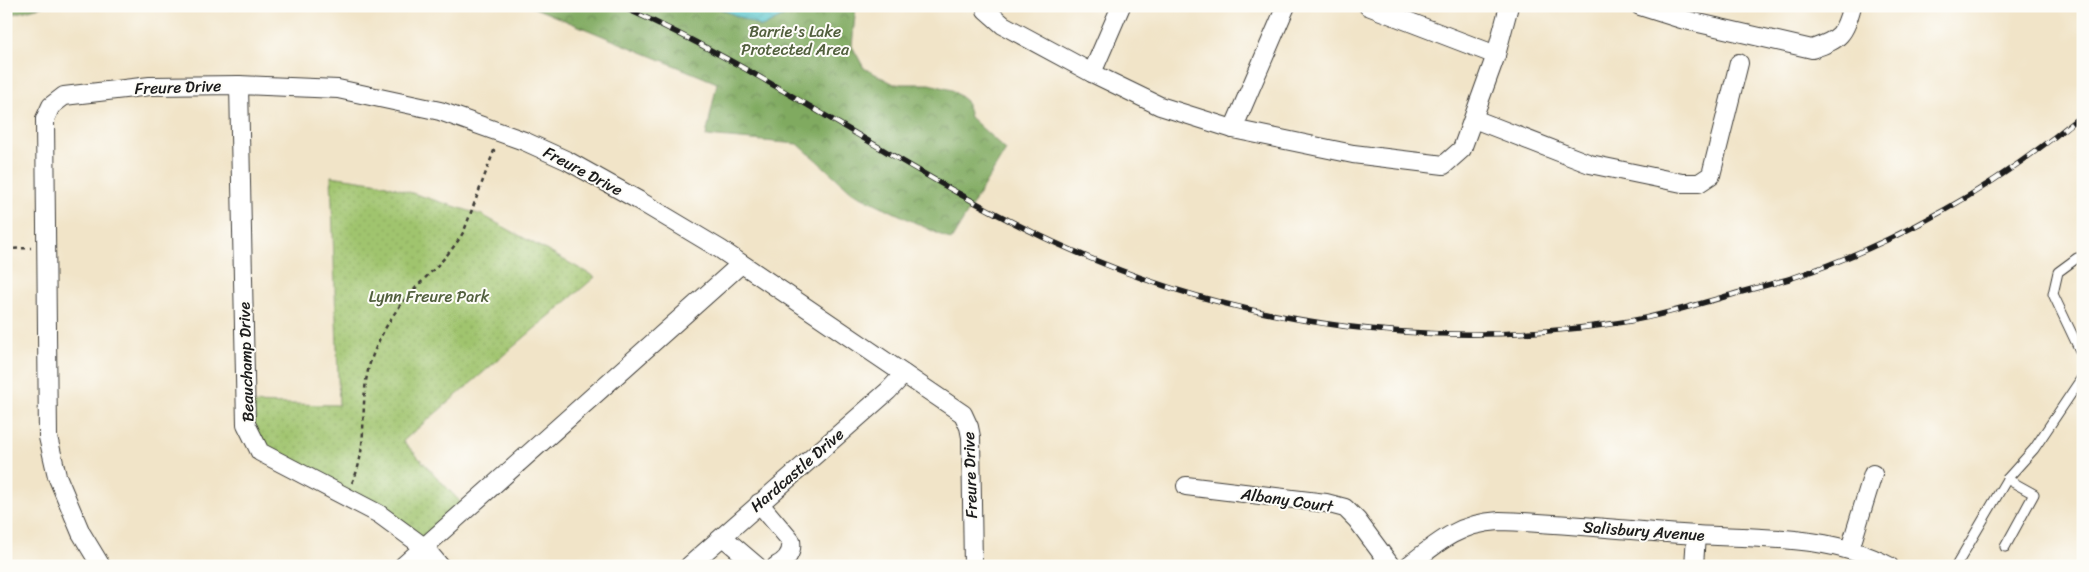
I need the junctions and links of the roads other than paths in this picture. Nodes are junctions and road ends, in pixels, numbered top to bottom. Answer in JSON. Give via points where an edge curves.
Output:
{"nodes":[{"id":1,"x":986,"y":6,"type":"edge"},
{"id":2,"x":1121,"y":6,"type":"edge"},
{"id":3,"x":1286,"y":6,"type":"edge"},
{"id":4,"x":1368,"y":6,"type":"edge"},
{"id":5,"x":1509,"y":6,"type":"edge"},
{"id":6,"x":1640,"y":6,"type":"edge"},
{"id":7,"x":1852,"y":6,"type":"edge"},
{"id":8,"x":1496,"y":55,"type":"junction"},
{"id":9,"x":1739,"y":63,"type":"dead end"},
{"id":10,"x":1092,"y":73,"type":"junction"},
{"id":11,"x":239,"y":85,"type":"junction"},
{"id":12,"x":1474,"y":118,"type":"junction"},
{"id":13,"x":1233,"y":129,"type":"junction"},
{"id":14,"x":2078,"y":258,"type":"dead end"},
{"id":15,"x":741,"y":264,"type":"junction"},
{"id":16,"x":2083,"y":357,"type":"edge"},
{"id":17,"x":904,"y":374,"type":"junction"},
{"id":18,"x":2083,"y":376,"type":"edge"},
{"id":19,"x":1873,"y":474,"type":"dead end"},
{"id":20,"x":2008,"y":479,"type":"junction"},
{"id":21,"x":1186,"y":486,"type":"dead end"},
{"id":22,"x":759,"y":503,"type":"junction"},
{"id":23,"x":1696,"y":535,"type":"junction"},
{"id":24,"x":722,"y":536,"type":"junction"},
{"id":25,"x":424,"y":547,"type":"junction"},
{"id":26,"x":2005,"y":547,"type":"dead end"},
{"id":27,"x":1850,"y":549,"type":"junction"},
{"id":28,"x":101,"y":566,"type":"edge"},
{"id":29,"x":403,"y":566,"type":"edge"},
{"id":30,"x":440,"y":566,"type":"edge"},
{"id":31,"x":689,"y":566,"type":"edge"},
{"id":32,"x":757,"y":566,"type":"edge"},
{"id":33,"x":776,"y":566,"type":"edge"},
{"id":34,"x":973,"y":566,"type":"edge"},
{"id":35,"x":1391,"y":566,"type":"edge"},
{"id":36,"x":1408,"y":566,"type":"edge"},
{"id":37,"x":1694,"y":566,"type":"edge"},
{"id":38,"x":1889,"y":566,"type":"edge"},
{"id":39,"x":1956,"y":566,"type":"edge"}],
"edges":[{"from":1,"to":10,"type":"street","via":[[986,10],[1003,25]]},
{"from":2,"to":10,"type":"street"},
{"from":3,"to":13,"type":"street"},
{"from":4,"to":8,"type":"street"},
{"from":5,"to":8,"type":"street"},
{"from":6,"to":7,"type":"street","via":[[1681,19],[1812,48],[1833,42],[1846,29]]},
{"from":8,"to":12,"type":"street"},
{"from":9,"to":12,"type":"street","via":[[1710,175],[1699,183],[1682,183],[1590,164]]},
{"from":10,"to":13,"type":"street","via":[[1160,106]]},
{"from":11,"to":15,"type":"street","name":"Freure Drive","via":[[338,89],[440,111],[501,132],[599,179]]},
{"from":11,"to":25,"type":"street","name":"Beauchamp Drive","via":[[246,424],[260,452],[379,514]]},
{"from":11,"to":28,"type":"street","name":"Freure Drive","via":[[150,86],[64,96],[51,106],[44,119],[48,437],[57,476],[81,533]]},
{"from":12,"to":13,"type":"street","via":[[1462,149],[1444,165],[1353,154]]},
{"from":14,"to":16,"type":"lane","via":[[2058,272],[2053,294]]},
{"from":15,"to":17,"type":"street","name":"Freure Drive"},
{"from":15,"to":25,"type":"street"},
{"from":17,"to":22,"type":"street","name":"Hardcastle Drive"},
{"from":17,"to":34,"type":"street","name":"Freure Drive","via":[[967,420],[971,437]]},
{"from":18,"to":20,"type":"lane","via":[[2034,449]]},
{"from":19,"to":27,"type":"street"},
{"from":20,"to":26,"type":"lane","via":[[2034,494]]},
{"from":20,"to":39,"type":"lane"},
{"from":21,"to":35,"type":"street","name":"Albany Court","via":[[1345,508]]},
{"from":22,"to":24,"type":"street","name":"Hardcastle Drive"},
{"from":22,"to":33,"type":"street","via":[[790,541],[792,548]]},
{"from":23,"to":27,"type":"street","name":"Salisbury Avenue","via":[[1798,540]]},
{"from":23,"to":36,"type":"street","name":"Salisbury Avenue","via":[[1486,522],[1457,530]]},
{"from":23,"to":37,"type":"street"},
{"from":24,"to":31,"type":"street","name":"Hardcastle Drive"},
{"from":24,"to":32,"type":"street"},
{"from":25,"to":29,"type":"street"},
{"from":25,"to":30,"type":"street","name":"Beauchamp Drive"},
{"from":27,"to":38,"type":"street","name":"Salisbury Avenue"}]}
